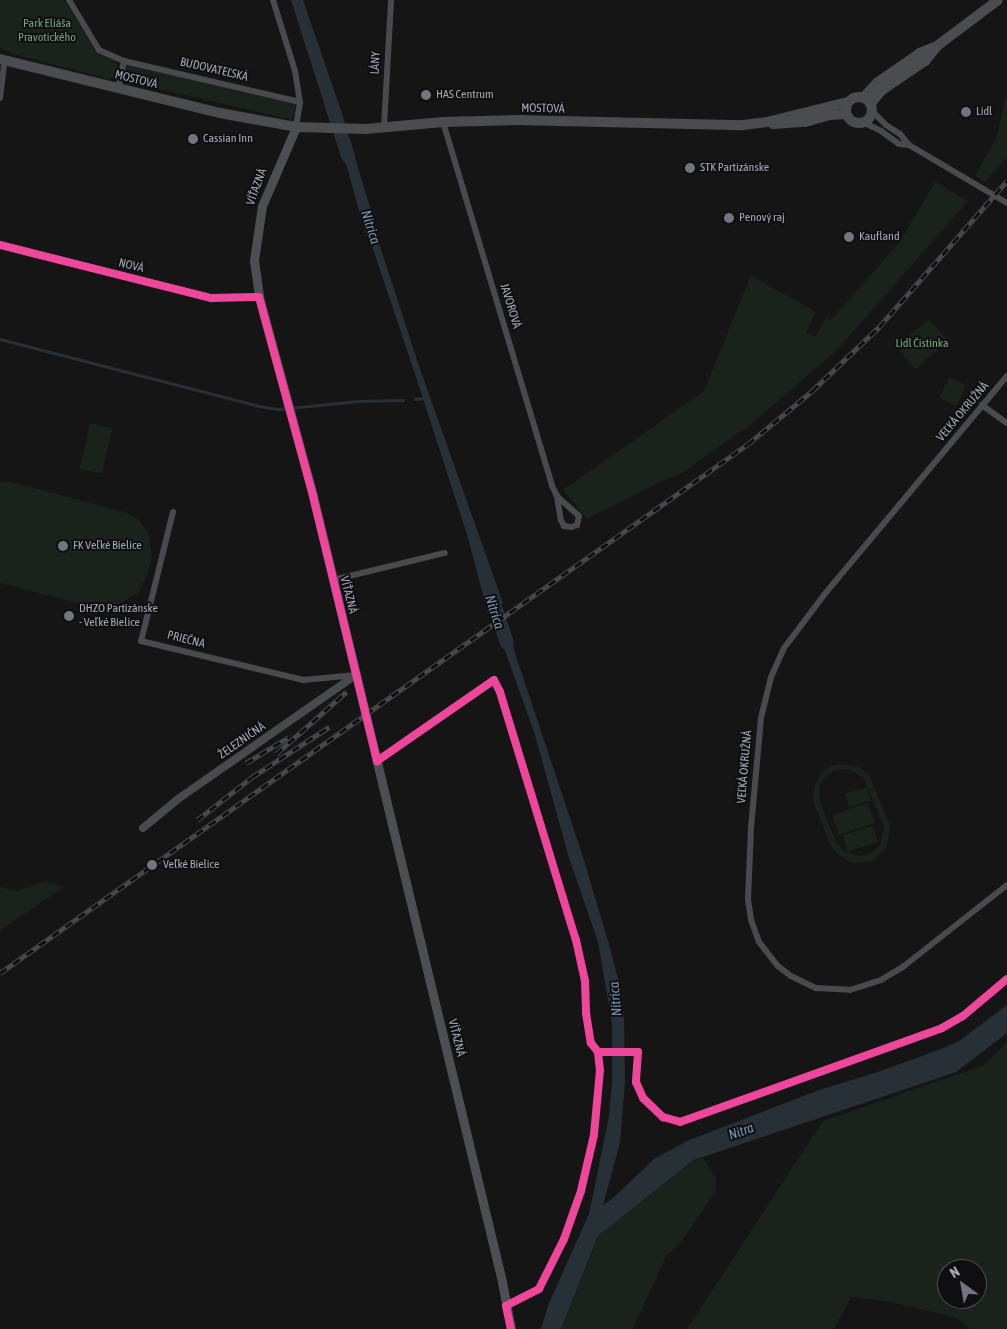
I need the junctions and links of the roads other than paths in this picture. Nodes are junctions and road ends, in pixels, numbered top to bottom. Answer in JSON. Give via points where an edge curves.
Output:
{"nodes":[{"id":1,"x":69,"y":0,"type":"edge"},
{"id":2,"x":273,"y":0,"type":"edge"},
{"id":3,"x":391,"y":0,"type":"edge"},
{"id":4,"x":998,"y":0,"type":"edge"},
{"id":5,"x":3,"y":59,"type":"edge"},
{"id":6,"x":124,"y":61,"type":"junction"},
{"id":7,"x":118,"y":89,"type":"junction"},
{"id":8,"x":0,"y":98,"type":"edge"},
{"id":9,"x":300,"y":102,"type":"junction"},
{"id":10,"x":848,"y":102,"type":"junction"},
{"id":11,"x":868,"y":104,"type":"junction"},
{"id":12,"x":846,"y":114,"type":"junction"},
{"id":13,"x":444,"y":122,"type":"junction"},
{"id":14,"x":767,"y":122,"type":"junction"},
{"id":15,"x":862,"y":122,"type":"junction"},
{"id":16,"x":296,"y":127,"type":"junction"},
{"id":17,"x":384,"y":127,"type":"junction"},
{"id":18,"x":909,"y":145,"type":"junction"},
{"id":19,"x":1007,"y":203,"type":"edge"},
{"id":20,"x":0,"y":245,"type":"edge"},
{"id":21,"x":259,"y":297,"type":"junction"},
{"id":22,"x":1007,"y":376,"type":"edge"},
{"id":23,"x":982,"y":405,"type":"junction"},
{"id":24,"x":1007,"y":424,"type":"edge"},
{"id":25,"x":557,"y":496,"type":"junction"},
{"id":26,"x":173,"y":512,"type":"dead end"},
{"id":27,"x":445,"y":553,"type":"dead end"},
{"id":28,"x":333,"y":580,"type":"junction"},
{"id":29,"x":356,"y":675,"type":"junction"},
{"id":30,"x":494,"y":680,"type":"dead end"},
{"id":31,"x":377,"y":761,"type":"junction"},
{"id":32,"x":144,"y":828,"type":"dead end"},
{"id":33,"x":1007,"y":885,"type":"edge"},
{"id":34,"x":510,"y":1325,"type":"edge"}],
"edges":[{"from":1,"to":6,"type":"street","name":"BUDOVATEĽSKÁ","via":[[99,50]]},
{"from":2,"to":9,"type":"street","via":[[295,71]]},
{"from":3,"to":17,"type":"street","name":"LÁNY"},
{"from":4,"to":11,"type":"main road","via":[[937,46],[920,53],[878,82]]},
{"from":5,"to":7,"type":"main road","name":"MOSTOVÁ"},
{"from":5,"to":8,"type":"street"},
{"from":6,"to":7,"type":"street"},
{"from":6,"to":9,"type":"street","name":"BUDOVATEĽSKÁ"},
{"from":7,"to":16,"type":"main road","name":"MOSTOVÁ"},
{"from":9,"to":16,"type":"street"},
{"from":10,"to":11,"type":"main road","via":[[854,98]]},
{"from":10,"to":12,"type":"main road"},
{"from":10,"to":14,"type":"main road","name":"MOSTOVÁ"},
{"from":11,"to":15,"type":"main road","via":[[868,118]]},
{"from":11,"to":18,"type":"street"},
{"from":12,"to":14,"type":"main road","name":"MOSTOVÁ","via":[[805,122]]},
{"from":12,"to":15,"type":"main road","via":[[852,121]]},
{"from":13,"to":14,"type":"main road","name":"MOSTOVÁ","via":[[516,120],[743,125]]},
{"from":13,"to":17,"type":"main road","name":"MOSTOVÁ"},
{"from":13,"to":25,"type":"street","name":"JAVOROVÁ"},
{"from":15,"to":18,"type":"street","via":[[899,144]]},
{"from":16,"to":17,"type":"main road","name":"MOSTOVÁ"},
{"from":16,"to":21,"type":"main road","name":"VÍŤAZNÁ","via":[[262,206],[254,260]]},
{"from":18,"to":19,"type":"street"},
{"from":20,"to":21,"type":"street","name":"NOVÁ","via":[[211,298]]},
{"from":21,"to":28,"type":"main road","name":"VÍŤAZNÁ"},
{"from":22,"to":23,"type":"street","name":"VEĽKÁ OKRUŽNÁ"},
{"from":23,"to":24,"type":"street"},
{"from":23,"to":33,"type":"street","name":"VEĽKÁ OKRUŽNÁ","via":[[784,648],[771,677],[761,718],[748,900],[759,942],[778,966],[816,988],[850,990],[881,980],[904,966]]},
{"from":25,"to":25,"type":"street","name":"JAVOROVÁ","via":[[564,526],[577,525],[579,516]]},
{"from":26,"to":29,"type":"street","name":"PRIEČNA","via":[[141,641],[303,680]]},
{"from":27,"to":28,"type":"street","name":"VÍŤAZNÁ"},
{"from":28,"to":29,"type":"main road","name":"VÍŤAZNÁ"},
{"from":29,"to":31,"type":"main road","name":"VÍŤAZNÁ"},
{"from":29,"to":32,"type":"street","name":"ŽELEZNIČNÁ","via":[[178,799]]},
{"from":30,"to":31,"type":"street"},
{"from":31,"to":34,"type":"main road","name":"VÍŤAZNÁ"}]}
